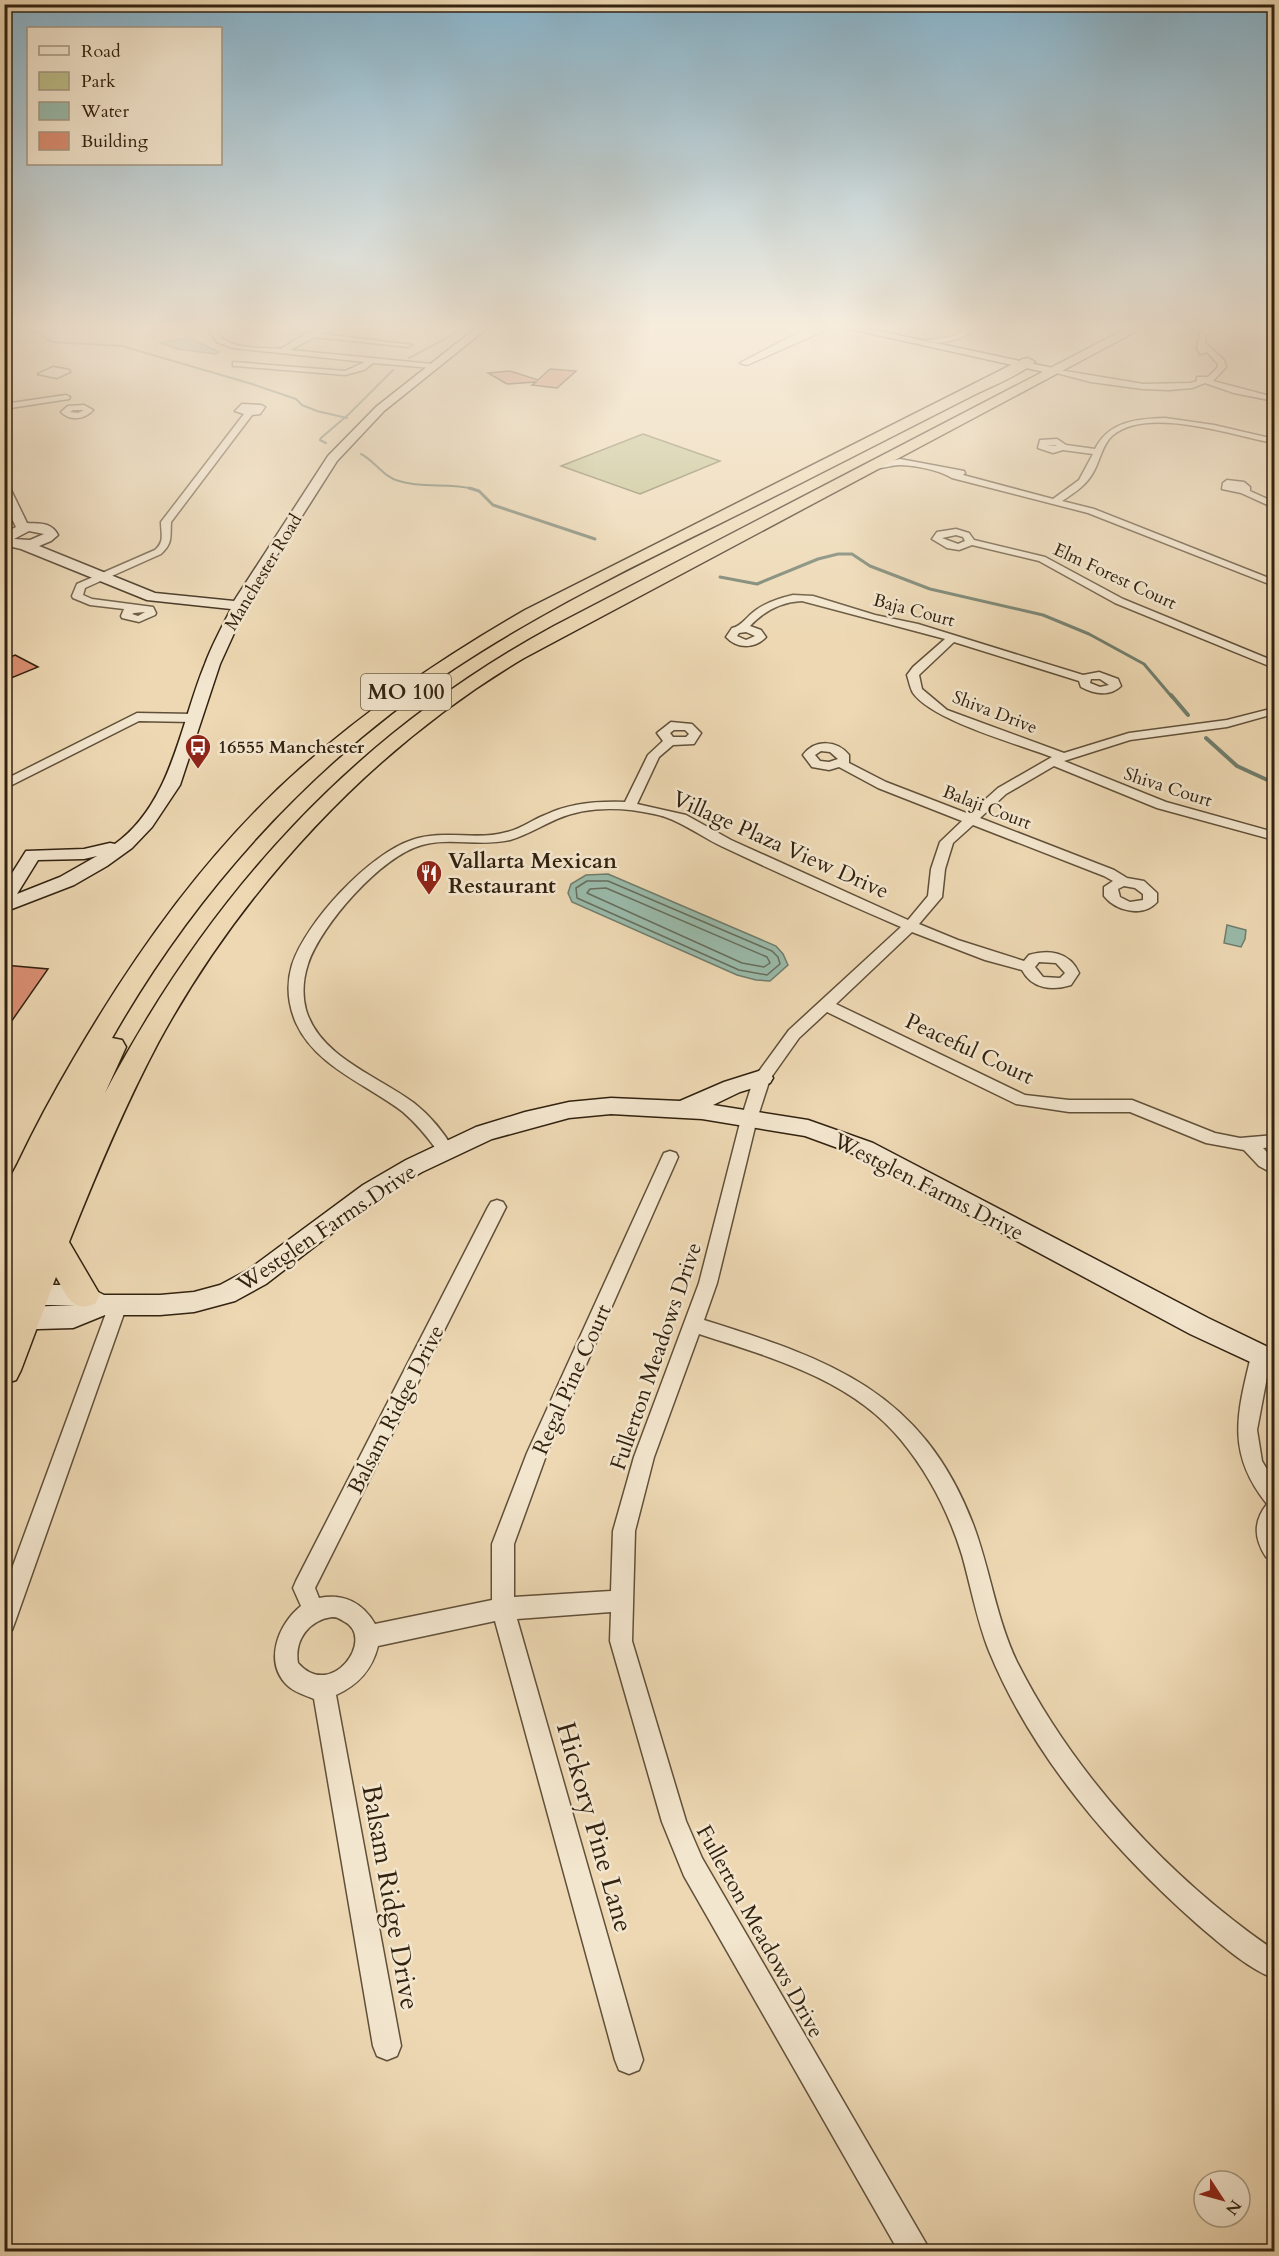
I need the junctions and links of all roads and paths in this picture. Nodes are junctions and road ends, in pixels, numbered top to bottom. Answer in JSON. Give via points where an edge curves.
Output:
{"nodes":[{"id":1,"x":236,"y":430,"type":"edge"},
{"id":2,"x":358,"y":430,"type":"edge"},
{"id":3,"x":893,"y":430,"type":"edge"},
{"id":4,"x":940,"y":430,"type":"edge"},
{"id":5,"x":1115,"y":430,"type":"edge"},
{"id":6,"x":1228,"y":430,"type":"edge"},
{"id":7,"x":1275,"y":441,"type":"edge"},
{"id":8,"x":908,"y":447,"type":"junction"},
{"id":9,"x":1064,"y":447,"type":"dead end"},
{"id":10,"x":1098,"y":452,"type":"junction"},
{"id":11,"x":873,"y":466,"type":"junction"},
{"id":12,"x":932,"y":467,"type":"junction"},
{"id":13,"x":4,"y":488,"type":"edge"},
{"id":14,"x":1244,"y":491,"type":"dead end"},
{"id":15,"x":1056,"y":501,"type":"junction"},
{"id":16,"x":1275,"y":505,"type":"edge"},
{"id":17,"x":23,"y":528,"type":"junction"},
{"id":18,"x":48,"y":538,"type":"junction"},
{"id":19,"x":5,"y":540,"type":"edge"},
{"id":20,"x":971,"y":542,"type":"dead end"},
{"id":21,"x":24,"y":545,"type":"junction"},
{"id":22,"x":119,"y":570,"type":"junction"},
{"id":23,"x":102,"y":577,"type":"junction"},
{"id":24,"x":1275,"y":583,"type":"edge"},
{"id":25,"x":242,"y":601,"type":"junction"},
{"id":26,"x":134,"y":609,"type":"dead end"},
{"id":27,"x":742,"y":629,"type":"dead end"},
{"id":28,"x":951,"y":639,"type":"junction"},
{"id":29,"x":1275,"y":665,"type":"edge"},
{"id":30,"x":1084,"y":679,"type":"dead end"},
{"id":31,"x":1275,"y":711,"type":"edge"},
{"id":32,"x":193,"y":718,"type":"junction"},
{"id":33,"x":670,"y":741,"type":"dead end"},
{"id":34,"x":1058,"y":759,"type":"junction"},
{"id":35,"x":840,"y":763,"type":"dead end"},
{"id":36,"x":4,"y":784,"type":"edge"},
{"id":37,"x":629,"y":807,"type":"junction"},
{"id":38,"x":969,"y":820,"type":"junction"},
{"id":39,"x":1275,"y":836,"type":"edge"},
{"id":40,"x":126,"y":844,"type":"junction"},
{"id":41,"x":1123,"y":882,"type":"dead end"},
{"id":42,"x":4,"y":896,"type":"edge"},
{"id":43,"x":4,"y":906,"type":"edge"},
{"id":44,"x":911,"y":925,"type":"junction"},
{"id":45,"x":149,"y":956,"type":"junction"},
{"id":46,"x":1028,"y":967,"type":"dead end"},
{"id":47,"x":826,"y":1005,"type":"junction"},
{"id":48,"x":762,"y":1078,"type":"junction"},
{"id":49,"x":682,"y":1109,"type":"junction"},
{"id":50,"x":749,"y":1119,"type":"junction"},
{"id":51,"x":1275,"y":1141,"type":"edge"},
{"id":52,"x":1249,"y":1144,"type":"junction"},
{"id":53,"x":445,"y":1149,"type":"junction"},
{"id":54,"x":670,"y":1156,"type":"dead end"},
{"id":55,"x":1275,"y":1168,"type":"edge"},
{"id":56,"x":497,"y":1207,"type":"dead end"},
{"id":57,"x":6,"y":1220,"type":"edge"},
{"id":58,"x":54,"y":1242,"type":"junction"},
{"id":59,"x":102,"y":1302,"type":"junction"},
{"id":60,"x":16,"y":1304,"type":"edge"},
{"id":61,"x":694,"y":1325,"type":"junction"},
{"id":62,"x":1268,"y":1359,"type":"edge"},
{"id":63,"x":4,"y":1370,"type":"edge"},
{"id":64,"x":1275,"y":1497,"type":"edge"},
{"id":65,"x":1275,"y":1511,"type":"edge"},
{"id":66,"x":1275,"y":1550,"type":"edge"},
{"id":67,"x":621,"y":1600,"type":"junction"},
{"id":68,"x":503,"y":1609,"type":"junction"},
{"id":69,"x":314,"y":1611,"type":"junction"},
{"id":70,"x":4,"y":1622,"type":"edge"},
{"id":71,"x":368,"y":1636,"type":"junction"},
{"id":72,"x":323,"y":1687,"type":"junction"},
{"id":73,"x":1275,"y":1965,"type":"edge"},
{"id":74,"x":387,"y":2046,"type":"dead end"},
{"id":75,"x":629,"y":2060,"type":"dead end"},
{"id":76,"x":916,"y":2252,"type":"edge"}],
"edges":[{"from":1,"to":22,"type":"street","via":[[166,522],[165,546]]},
{"from":2,"to":25,"type":"street","name":"Manchester Road","via":[[332,459]]},
{"from":3,"to":45,"type":"highway","number":"MO 100","via":[[552,603],[424,680],[367,722],[288,792],[210,875]]},
{"from":4,"to":8,"type":"highway","number":"MO 100"},
{"from":5,"to":10,"type":"street"},
{"from":6,"to":7,"type":"street"},
{"from":8,"to":11,"type":"highway","number":"MO 100"},
{"from":8,"to":12,"type":"street","via":[[911,456]]},
{"from":9,"to":10,"type":"street"},
{"from":10,"to":15,"type":"street","via":[[1082,482]]},
{"from":11,"to":12,"type":"street","via":[[900,462]]},
{"from":11,"to":58,"type":"highway","number":"MO 100","via":[[570,625],[477,679],[405,733],[342,788],[263,873],[188,973],[114,1102]]},
{"from":12,"to":15,"type":"street"},
{"from":13,"to":17,"type":"street"},
{"from":14,"to":16,"type":"street"},
{"from":15,"to":24,"type":"street"},
{"from":17,"to":18,"type":"street","via":[[48,529]]},
{"from":17,"to":19,"type":"street","via":[[10,533]]},
{"from":18,"to":21,"type":"street"},
{"from":18,"to":22,"type":"street"},
{"from":19,"to":21,"type":"street"},
{"from":20,"to":29,"type":"street","name":"Elm Forest Court","via":[[1042,560],[1119,601]]},
{"from":21,"to":23,"type":"street"},
{"from":22,"to":23,"type":"street"},
{"from":22,"to":25,"type":"street","via":[[167,590]]},
{"from":23,"to":25,"type":"street","via":[[152,597]]},
{"from":23,"to":26,"type":"street","via":[[81,586],[77,596]]},
{"from":25,"to":32,"type":"street","name":"Manchester Road","via":[[212,664]]},
{"from":27,"to":28,"type":"street","name":"Baja Court","via":[[753,616],[772,605],[802,598]]},
{"from":28,"to":30,"type":"street","name":"Baja Court"},
{"from":28,"to":34,"type":"street","name":"Shiva Drive","via":[[913,675],[923,697],[959,719]]},
{"from":31,"to":34,"type":"street","name":"Fullerton Meadows Drive","via":[[1227,723],[1129,737]]},
{"from":32,"to":36,"type":"street","via":[[137,717]]},
{"from":32,"to":40,"type":"street","name":"Manchester Road","via":[[171,784],[146,823]]},
{"from":33,"to":37,"type":"street","via":[[654,755]]},
{"from":34,"to":38,"type":"street","name":"Fullerton Meadows Drive","via":[[1002,791]]},
{"from":34,"to":39,"type":"street","name":"Shiva Court","via":[[1112,787],[1176,811]]},
{"from":35,"to":38,"type":"street","name":"Balaji Court","via":[[882,785]]},
{"from":37,"to":44,"type":"street","name":"Village Plaza View Drive","via":[[680,817],[729,844]]},
{"from":37,"to":53,"type":"street","name":"Village Plaza View Drive","via":[[599,806],[562,812],[511,836],[431,840],[404,848],[380,861],[314,933],[304,950],[297,982],[305,1026],[328,1054],[422,1120]]},
{"from":38,"to":41,"type":"street","name":"Balaji Court","via":[[1110,873]]},
{"from":38,"to":44,"type":"street","name":"Fullerton Meadows Drive","via":[[947,842],[938,869],[935,897]]},
{"from":40,"to":42,"type":"street","via":[[84,854],[32,855],[14,887]]},
{"from":40,"to":43,"type":"street","name":"Manchester Road","via":[[68,881]]},
{"from":44,"to":46,"type":"street","name":"Village Plaza View Drive","via":[[978,954]]},
{"from":44,"to":47,"type":"street","name":"Fullerton Meadows Drive"},
{"from":45,"to":57,"type":"highway","number":"MO 100","via":[[75,1079]]},
{"from":45,"to":60,"type":"highway","via":[[121,1030],[21,1251]]},
{"from":47,"to":48,"type":"street","name":"Fullerton Meadows Drive","via":[[794,1034]]},
{"from":47,"to":52,"type":"street","name":"Peaceful Court","via":[[1022,1100],[1069,1106],[1132,1106],[1212,1139]]},
{"from":48,"to":49,"type":"street"},
{"from":48,"to":50,"type":"street","name":"Fullerton Meadows Drive"},
{"from":49,"to":50,"type":"street","name":"Westglen Farms Drive"},
{"from":49,"to":53,"type":"street","name":"Westglen Farms Drive","via":[[611,1106],[569,1110],[525,1120]]},
{"from":50,"to":61,"type":"street","name":"Fullerton Meadows Drive"},
{"from":50,"to":62,"type":"street","name":"Westglen Farms Drive","via":[[808,1128],[865,1149]]},
{"from":51,"to":52,"type":"street","name":"Peaceful Court"},
{"from":52,"to":55,"type":"street"},
{"from":53,"to":59,"type":"street","name":"Westglen Farms Drive","via":[[371,1191],[257,1277],[226,1294],[194,1302]]},
{"from":54,"to":68,"type":"street","name":"Regal Pine Court","via":[[537,1453],[506,1534]]},
{"from":56,"to":69,"type":"street","name":"Balsam Ridge Drive","via":[[304,1588]]},
{"from":58,"to":59,"type":"highway","via":[[63,1262]]},
{"from":58,"to":60,"type":"highway","number":"MO 100"},
{"from":59,"to":60,"type":"street","name":"Westglen Farms Drive","via":[[73,1317]]},
{"from":59,"to":70,"type":"street"},
{"from":60,"to":63,"type":"highway","number":"MO 100"},
{"from":61,"to":67,"type":"street","name":"Fullerton Meadows Drive","via":[[644,1457],[624,1531]]},
{"from":61,"to":73,"type":"street","via":[[790,1355],[826,1371],[866,1394],[900,1421],[931,1464],[955,1508],[995,1636],[1021,1693],[1091,1799],[1166,1878],[1220,1927]]},
{"from":62,"to":64,"type":"street","via":[[1246,1426],[1246,1442],[1262,1482]]},
{"from":65,"to":66,"type":"street","via":[[1266,1521],[1265,1531]]},
{"from":67,"to":68,"type":"street"},
{"from":67,"to":76,"type":"street","name":"Fullerton Meadows Drive","via":[[621,1641],[674,1822],[693,1867]]},
{"from":68,"to":71,"type":"street"},
{"from":68,"to":75,"type":"street","name":"Hickory Pine Lane"},
{"from":69,"to":71,"type":"street","via":[[338,1606],[350,1610],[360,1618]]},
{"from":69,"to":72,"type":"street","via":[[292,1631],[286,1659],[297,1679],[309,1686]]},
{"from":71,"to":72,"type":"street","via":[[360,1664],[350,1676]]},
{"from":72,"to":74,"type":"street","name":"Balsam Ridge Drive"}]}
